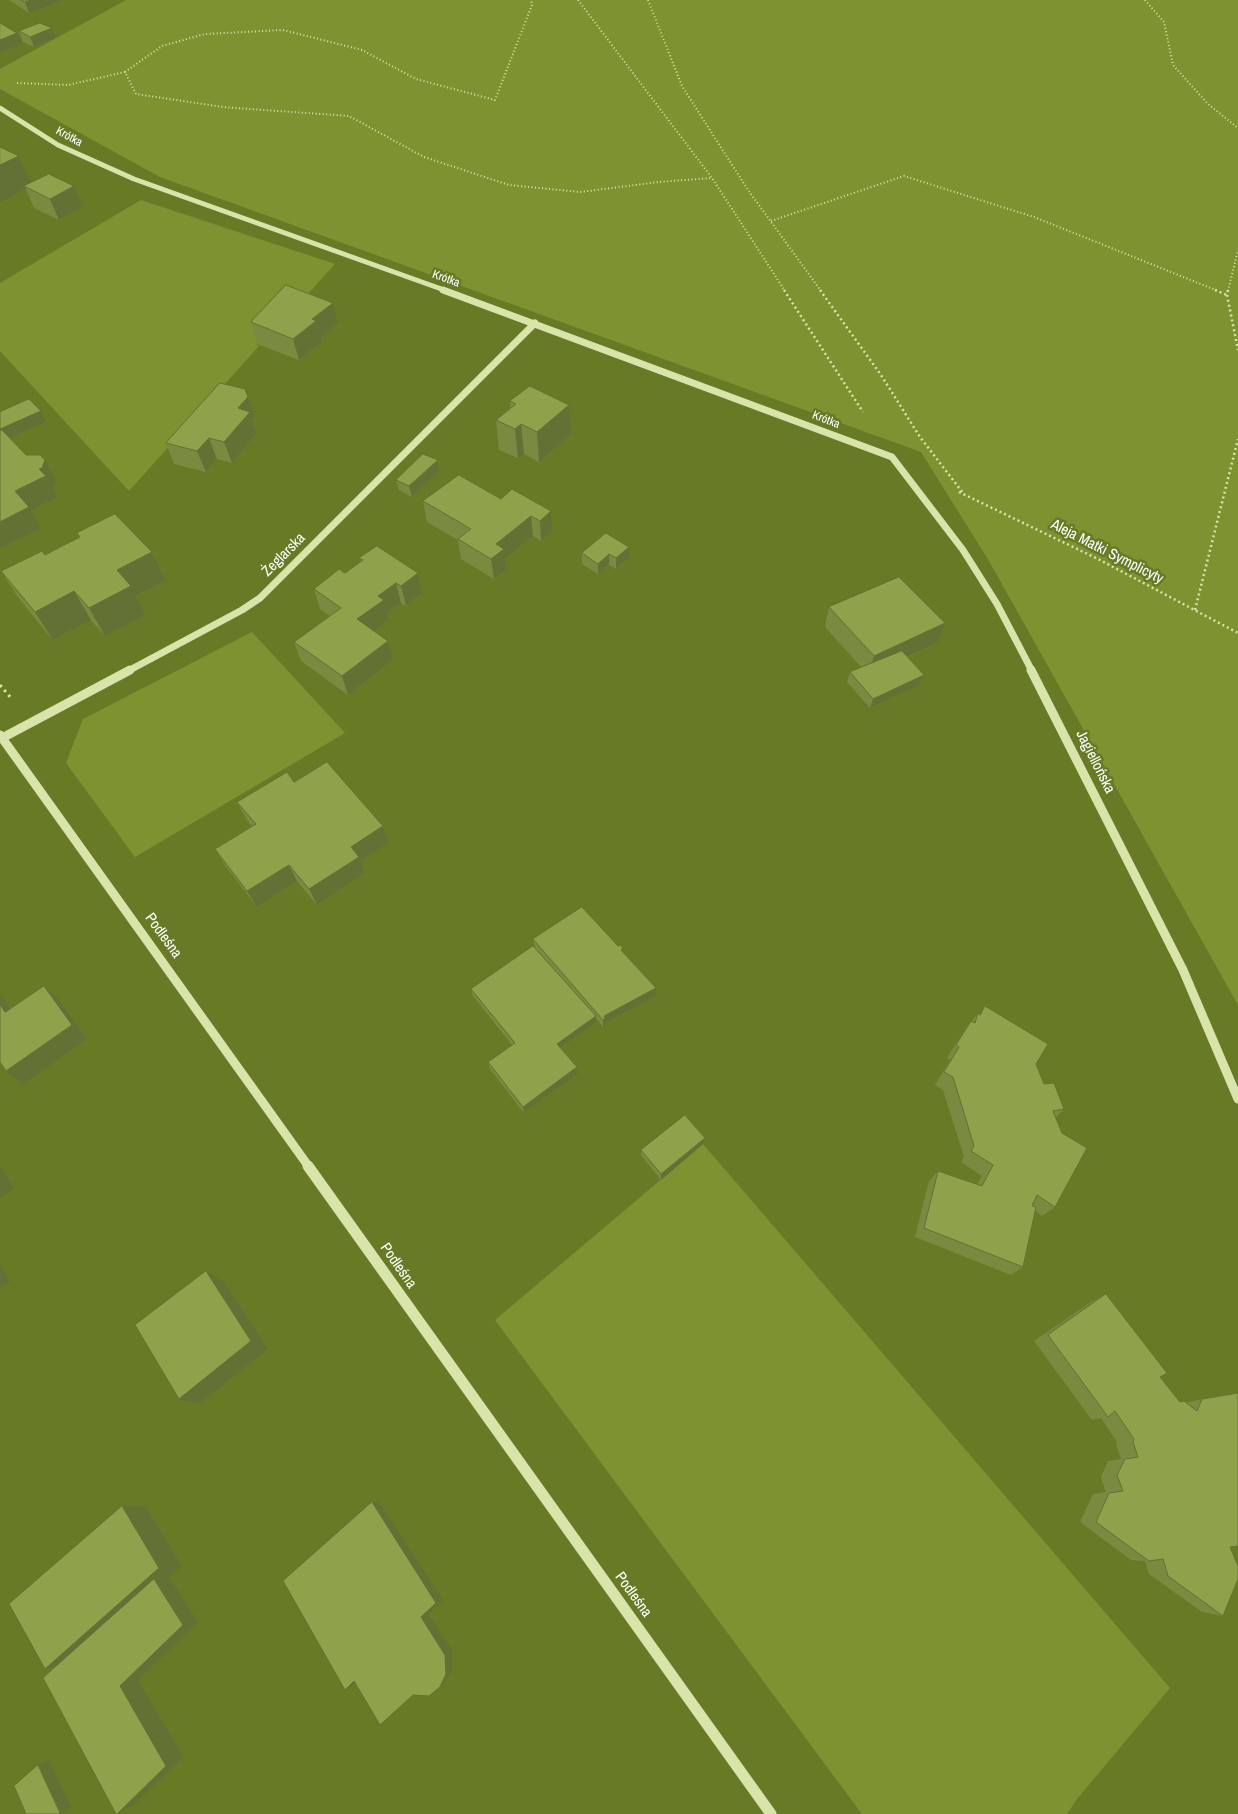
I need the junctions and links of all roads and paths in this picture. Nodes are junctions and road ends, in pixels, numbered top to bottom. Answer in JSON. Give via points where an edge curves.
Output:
{"nodes":[{"id":1,"x":531,"y":0,"type":"edge"},
{"id":2,"x":578,"y":0,"type":"edge"},
{"id":3,"x":648,"y":0,"type":"edge"},
{"id":4,"x":1145,"y":0,"type":"edge"},
{"id":5,"x":124,"y":72,"type":"junction"},
{"id":6,"x":10,"y":82,"type":"dead end"},
{"id":7,"x":0,"y":108,"type":"edge"},
{"id":8,"x":1238,"y":128,"type":"edge"},
{"id":9,"x":712,"y":178,"type":"junction"},
{"id":10,"x":771,"y":221,"type":"junction"},
{"id":11,"x":1238,"y":250,"type":"edge"},
{"id":12,"x":1227,"y":295,"type":"junction"},
{"id":13,"x":535,"y":323,"type":"junction"},
{"id":14,"x":1238,"y":350,"type":"edge"},
{"id":15,"x":1238,"y":439,"type":"edge"},
{"id":16,"x":892,"y":457,"type":"junction"},
{"id":17,"x":1195,"y":610,"type":"junction"},
{"id":18,"x":1238,"y":633,"type":"edge"},
{"id":19,"x":1,"y":736,"type":"edge"},
{"id":20,"x":1238,"y":1099,"type":"edge"},
{"id":21,"x":772,"y":1814,"type":"edge"}],
"edges":[{"from":1,"to":5,"type":"path","via":[[532,5],[494,100],[416,79],[362,50],[283,30],[205,34],[162,46]]},
{"from":2,"to":9,"type":"path"},
{"from":3,"to":10,"type":"path","via":[[682,86]]},
{"from":4,"to":8,"type":"path","via":[[1164,22],[1173,65],[1208,104]]},
{"from":5,"to":6,"type":"path","via":[[68,85]]},
{"from":5,"to":9,"type":"path","via":[[136,94],[223,107],[349,116],[424,157],[509,186],[580,192]]},
{"from":7,"to":13,"type":"street","name":"Krótka","via":[[58,145],[134,179]]},
{"from":9,"to":16,"type":"path"},
{"from":10,"to":12,"type":"path","via":[[904,176],[1034,217]]},
{"from":10,"to":17,"type":"path","name":"Aleja Matki Symplicyty","via":[[881,375],[920,437],[964,495]]},
{"from":11,"to":12,"type":"path"},
{"from":12,"to":14,"type":"path"},
{"from":13,"to":16,"type":"street","name":"Krótka"},
{"from":13,"to":19,"type":"street","name":"Żeglarska","via":[[260,598]]},
{"from":15,"to":17,"type":"path"},
{"from":16,"to":20,"type":"street","name":"Jagiellońska","via":[[963,550],[997,604],[1183,970]]},
{"from":17,"to":18,"type":"path","name":"Aleja Matki Symplicyty"},
{"from":19,"to":21,"type":"street","name":"Podleśna"}]}
